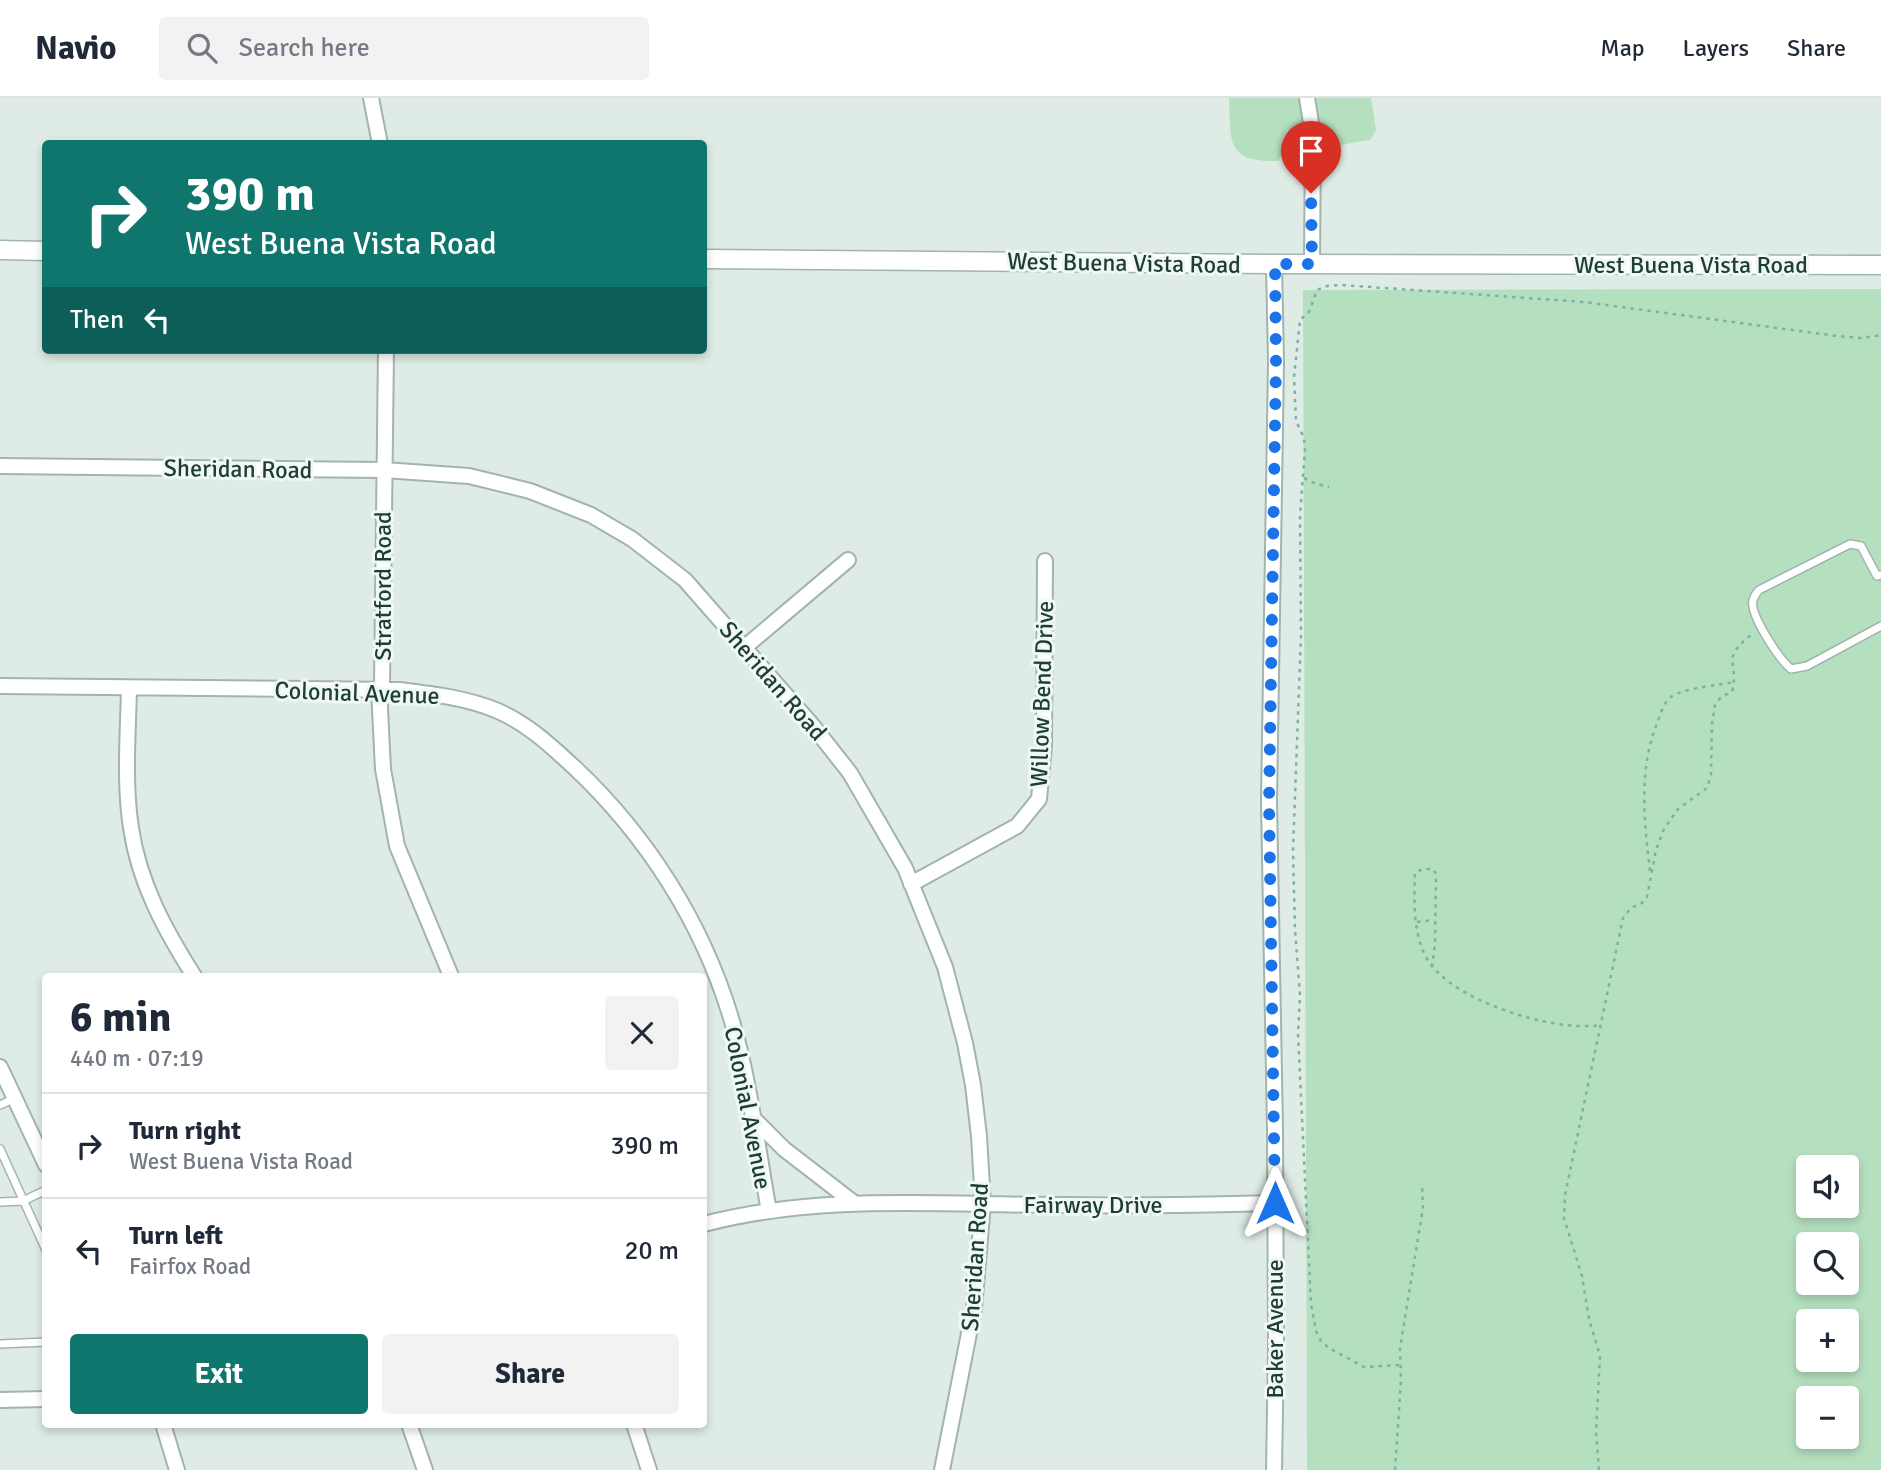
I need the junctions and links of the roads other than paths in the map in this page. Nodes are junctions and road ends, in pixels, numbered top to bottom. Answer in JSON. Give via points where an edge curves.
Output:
{"nodes":[{"id":1,"x":371,"y":98,"type":"edge"},
{"id":2,"x":1307,"y":98,"type":"edge"},
{"id":3,"x":379,"y":140,"type":"edge"},
{"id":4,"x":0,"y":250,"type":"edge"},
{"id":5,"x":42,"y":251,"type":"edge"},
{"id":6,"x":707,"y":259,"type":"edge"},
{"id":7,"x":1275,"y":264,"type":"junction"},
{"id":8,"x":1312,"y":264,"type":"junction"},
{"id":9,"x":1881,"y":265,"type":"edge"},
{"id":10,"x":386,"y":354,"type":"edge"},
{"id":11,"x":0,"y":466,"type":"edge"},
{"id":12,"x":384,"y":470,"type":"junction"},
{"id":13,"x":848,"y":561,"type":"dead end"},
{"id":14,"x":1045,"y":561,"type":"dead end"},
{"id":15,"x":1881,"y":575,"type":"edge"},
{"id":16,"x":1881,"y":626,"type":"edge"},
{"id":17,"x":745,"y":647,"type":"junction"},
{"id":18,"x":0,"y":686,"type":"edge"},
{"id":19,"x":129,"y":688,"type":"junction"},
{"id":20,"x":379,"y":689,"type":"junction"},
{"id":21,"x":911,"y":884,"type":"junction"},
{"id":22,"x":192,"y":973,"type":"edge"},
{"id":23,"x":449,"y":973,"type":"edge"},
{"id":24,"x":0,"y":1067,"type":"edge"},
{"id":25,"x":15,"y":1098,"type":"junction"},
{"id":26,"x":0,"y":1105,"type":"edge"},
{"id":27,"x":755,"y":1120,"type":"junction"},
{"id":28,"x":0,"y":1149,"type":"edge"},
{"id":29,"x":42,"y":1157,"type":"edge"},
{"id":30,"x":42,"y":1192,"type":"edge"},
{"id":31,"x":23,"y":1201,"type":"junction"},
{"id":32,"x":0,"y":1202,"type":"edge"},
{"id":33,"x":854,"y":1203,"type":"junction"},
{"id":34,"x":1275,"y":1203,"type":"junction"},
{"id":35,"x":983,"y":1204,"type":"junction"},
{"id":36,"x":769,"y":1211,"type":"junction"},
{"id":37,"x":707,"y":1223,"type":"edge"},
{"id":38,"x":42,"y":1241,"type":"edge"},
{"id":39,"x":42,"y":1342,"type":"edge"},
{"id":40,"x":0,"y":1344,"type":"edge"},
{"id":41,"x":42,"y":1399,"type":"edge"},
{"id":42,"x":0,"y":1400,"type":"edge"},
{"id":43,"x":164,"y":1428,"type":"edge"},
{"id":44,"x":410,"y":1428,"type":"edge"},
{"id":45,"x":635,"y":1428,"type":"edge"},
{"id":46,"x":177,"y":1470,"type":"edge"},
{"id":47,"x":425,"y":1470,"type":"edge"},
{"id":48,"x":649,"y":1470,"type":"edge"},
{"id":49,"x":942,"y":1470,"type":"edge"},
{"id":50,"x":1274,"y":1470,"type":"edge"}],
"edges":[{"from":1,"to":3,"type":"street"},
{"from":2,"to":8,"type":"street","via":[[1313,135]]},
{"from":4,"to":5,"type":"street"},
{"from":6,"to":7,"type":"street","name":"West Buena Vista Road"},
{"from":7,"to":8,"type":"street","name":"West Buena Vista Road"},
{"from":7,"to":34,"type":"street","name":"Baker Avenue","via":[[1269,816]]},
{"from":8,"to":9,"type":"street","name":"West Buena Vista Road"},
{"from":10,"to":12,"type":"street","name":"Stratford Road"},
{"from":11,"to":12,"type":"street","name":"Sheridan Road"},
{"from":12,"to":17,"type":"street","name":"Sheridan Road","via":[[469,476],[530,491],[591,515],[632,539],[685,580]]},
{"from":12,"to":20,"type":"street","name":"Stratford Road"},
{"from":13,"to":17,"type":"street"},
{"from":14,"to":21,"type":"street","name":"Willow Bend Drive","via":[[1044,746],[1039,799],[1017,826]]},
{"from":15,"to":16,"type":"lane","via":[[1877,576],[1861,546],[1850,544],[1759,590],[1753,599],[1753,609],[1780,660],[1791,669],[1807,666]]},
{"from":17,"to":21,"type":"street","name":"Sheridan Road","via":[[850,773]]},
{"from":18,"to":19,"type":"street","name":"Colonial Avenue"},
{"from":19,"to":20,"type":"street","name":"Colonial Avenue"},
{"from":19,"to":22,"type":"street","via":[[133,842],[153,904]]},
{"from":20,"to":23,"type":"street","name":"Stratford Road","via":[[383,769],[397,846]]},
{"from":20,"to":27,"type":"street","name":"Colonial Avenue","via":[[451,697],[497,711],[534,733],[599,791],[665,876],[702,943],[731,1019]]},
{"from":21,"to":35,"type":"street","name":"Sheridan Road","via":[[945,967],[965,1043],[979,1136]]},
{"from":24,"to":25,"type":"street"},
{"from":25,"to":26,"type":"lane"},
{"from":25,"to":29,"type":"street"},
{"from":27,"to":33,"type":"street","via":[[784,1149]]},
{"from":27,"to":36,"type":"street","name":"Colonial Avenue"},
{"from":28,"to":31,"type":"lane"},
{"from":30,"to":31,"type":"lane"},
{"from":31,"to":32,"type":"lane"},
{"from":31,"to":38,"type":"lane"},
{"from":33,"to":35,"type":"street","name":"Fairway Drive"},
{"from":33,"to":36,"type":"street","name":"Fairway Drive"},
{"from":34,"to":35,"type":"street","name":"Fairway Drive"},
{"from":34,"to":50,"type":"street","name":"Baker Avenue"},
{"from":35,"to":49,"type":"street","name":"Sheridan Road","via":[[974,1308]]},
{"from":36,"to":37,"type":"street","name":"Fairway Drive"},
{"from":39,"to":40,"type":"lane"},
{"from":41,"to":42,"type":"street"},
{"from":43,"to":46,"type":"street"},
{"from":44,"to":47,"type":"street"},
{"from":45,"to":48,"type":"street"}]}
